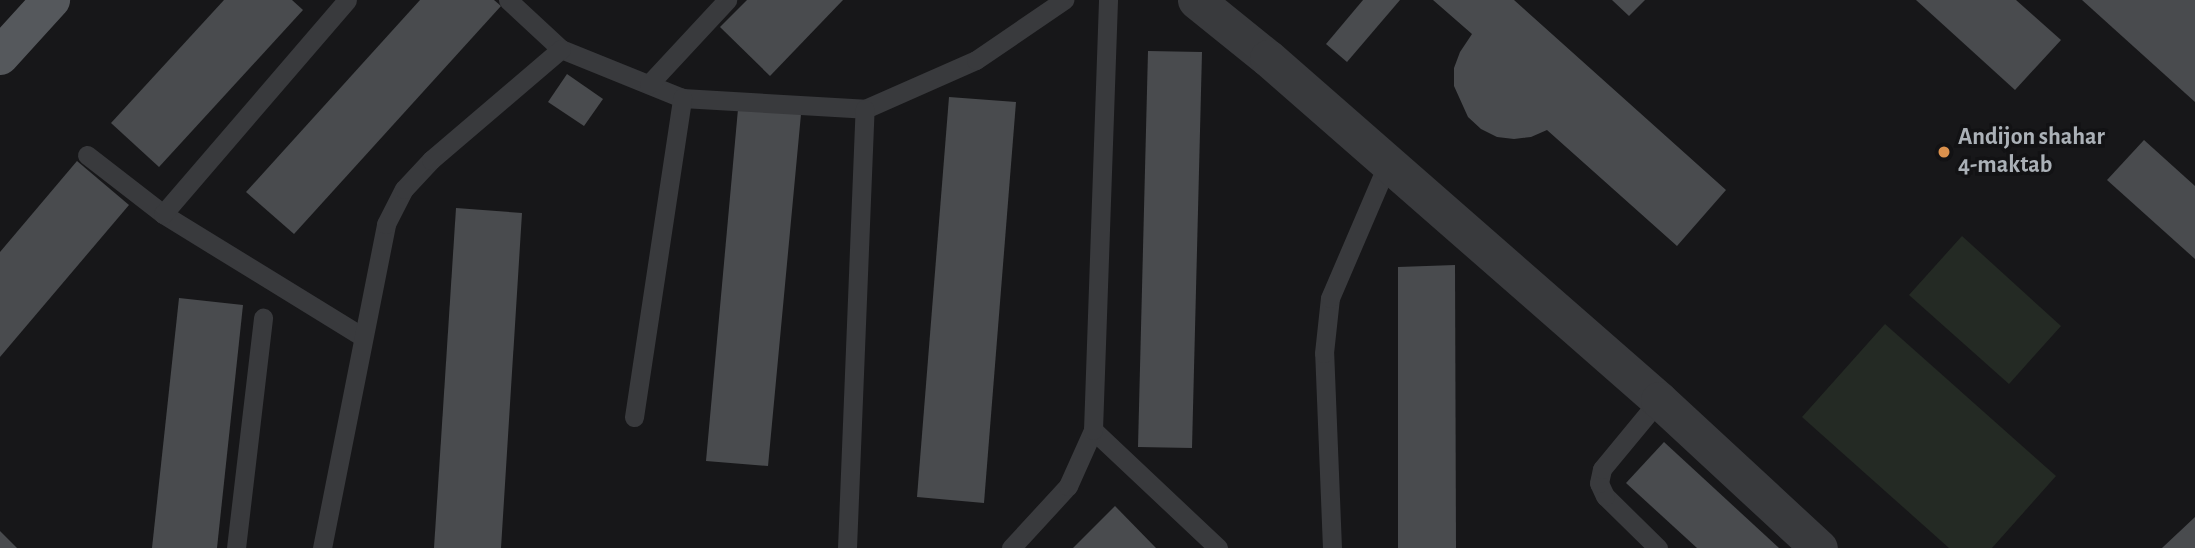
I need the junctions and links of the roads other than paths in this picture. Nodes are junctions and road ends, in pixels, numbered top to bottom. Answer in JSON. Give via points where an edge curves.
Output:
{"nodes":[{"id":1,"x":51,"y":0,"type":"edge"},
{"id":2,"x":347,"y":0,"type":"edge"},
{"id":3,"x":508,"y":0,"type":"edge"},
{"id":4,"x":727,"y":0,"type":"edge"},
{"id":5,"x":1064,"y":0,"type":"edge"},
{"id":6,"x":1108,"y":0,"type":"edge"},
{"id":7,"x":1196,"y":0,"type":"edge"},
{"id":8,"x":561,"y":49,"type":"junction"},
{"id":9,"x":0,"y":56,"type":"edge"},
{"id":10,"x":649,"y":84,"type":"junction"},
{"id":11,"x":682,"y":97,"type":"junction"},
{"id":12,"x":865,"y":108,"type":"junction"},
{"id":13,"x":87,"y":155,"type":"dead end"},
{"id":14,"x":1388,"y":163,"type":"junction"},
{"id":15,"x":163,"y":214,"type":"junction"},
{"id":16,"x":263,"y":318,"type":"dead end"},
{"id":17,"x":363,"y":337,"type":"junction"},
{"id":18,"x":1659,"y":400,"type":"junction"},
{"id":19,"x":634,"y":417,"type":"dead end"},
{"id":20,"x":1093,"y":430,"type":"junction"},
{"id":21,"x":236,"y":548,"type":"edge"},
{"id":22,"x":322,"y":548,"type":"edge"},
{"id":23,"x":847,"y":548,"type":"edge"},
{"id":24,"x":1011,"y":548,"type":"edge"},
{"id":25,"x":1219,"y":548,"type":"edge"},
{"id":26,"x":1332,"y":548,"type":"edge"},
{"id":27,"x":1658,"y":548,"type":"edge"},
{"id":28,"x":1819,"y":548,"type":"edge"}],
"edges":[{"from":1,"to":9,"type":"main road"},
{"from":2,"to":15,"type":"lane"},
{"from":3,"to":8,"type":"lane"},
{"from":4,"to":10,"type":"lane"},
{"from":5,"to":12,"type":"lane","via":[[976,60]]},
{"from":6,"to":20,"type":"lane"},
{"from":7,"to":14,"type":"street"},
{"from":8,"to":10,"type":"lane"},
{"from":8,"to":17,"type":"lane","via":[[431,160],[404,189],[386,224]]},
{"from":10,"to":11,"type":"lane"},
{"from":11,"to":12,"type":"lane"},
{"from":11,"to":19,"type":"lane"},
{"from":12,"to":23,"type":"lane"},
{"from":13,"to":15,"type":"lane"},
{"from":14,"to":18,"type":"street"},
{"from":14,"to":26,"type":"lane","via":[[1330,298],[1325,354]]},
{"from":15,"to":17,"type":"lane"},
{"from":16,"to":21,"type":"lane"},
{"from":17,"to":22,"type":"lane"},
{"from":18,"to":27,"type":"lane","via":[[1602,469],[1598,483],[1605,496]]},
{"from":18,"to":28,"type":"street"},
{"from":20,"to":24,"type":"lane","via":[[1068,486]]},
{"from":20,"to":25,"type":"lane"}]}
